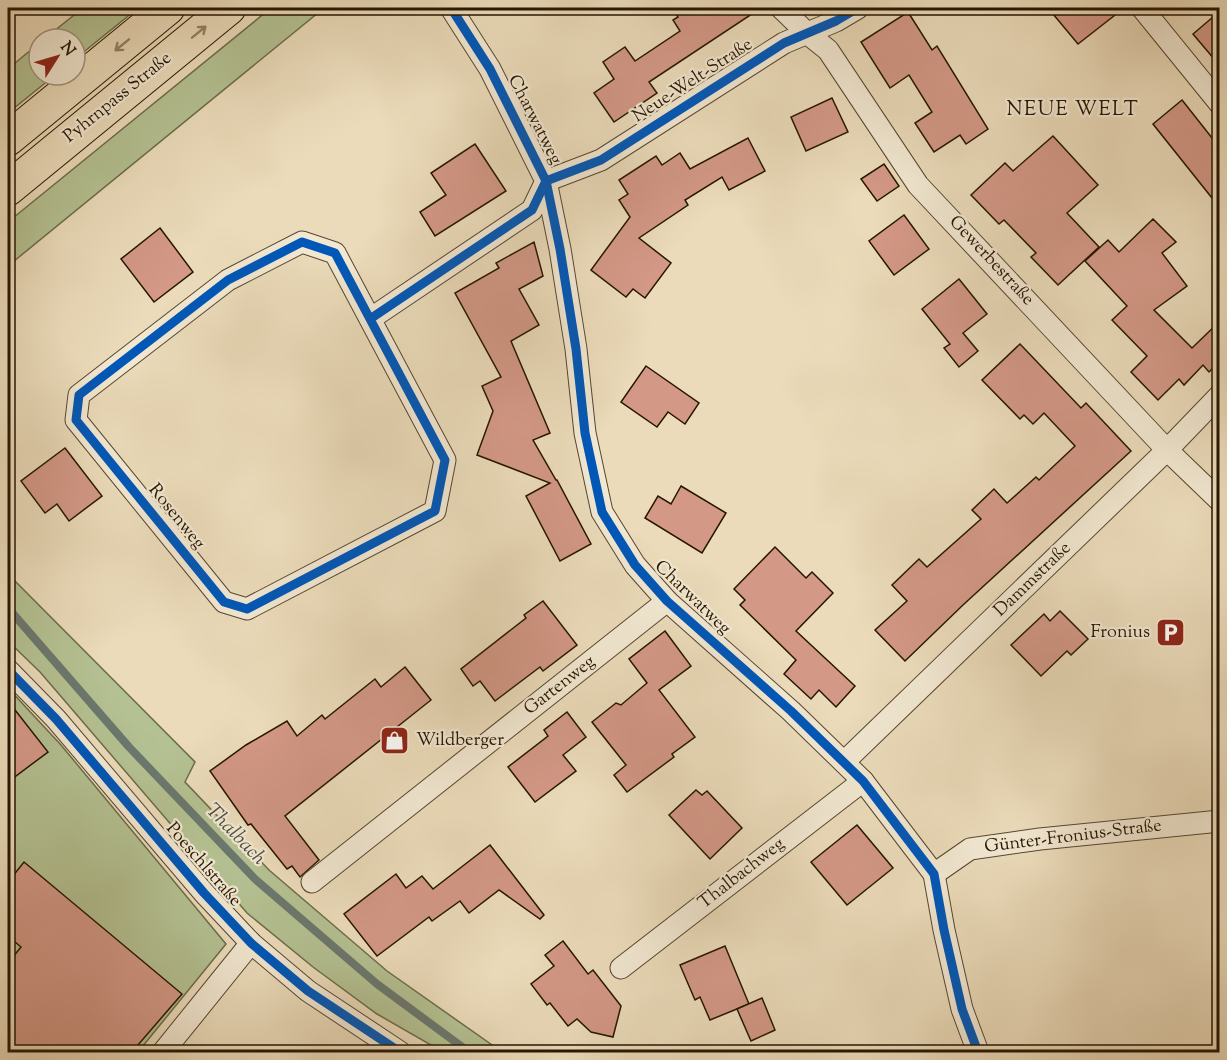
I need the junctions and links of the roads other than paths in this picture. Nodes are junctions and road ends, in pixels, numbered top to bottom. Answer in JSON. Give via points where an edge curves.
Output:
{"nodes":[{"id":1,"x":168,"y":8,"type":"edge"},
{"id":2,"x":229,"y":8,"type":"edge"},
{"id":3,"x":451,"y":8,"type":"edge"},
{"id":4,"x":781,"y":8,"type":"edge"},
{"id":5,"x":858,"y":8,"type":"edge"},
{"id":6,"x":1142,"y":8,"type":"edge"},
{"id":7,"x":808,"y":34,"type":"junction"},
{"id":8,"x":1220,"y":104,"type":"edge"},
{"id":9,"x":8,"y":139,"type":"edge"},
{"id":10,"x":546,"y":181,"type":"junction"},
{"id":11,"x":8,"y":189,"type":"edge"},
{"id":12,"x":370,"y":319,"type":"junction"},
{"id":13,"x":1220,"y":395,"type":"edge"},
{"id":14,"x":1167,"y":450,"type":"junction"},
{"id":15,"x":1220,"y":501,"type":"edge"},
{"id":16,"x":667,"y":601,"type":"junction"},
{"id":17,"x":8,"y":670,"type":"edge"},
{"id":18,"x":844,"y":762,"type":"junction"},
{"id":19,"x":863,"y":781,"type":"junction"},
{"id":20,"x":1220,"y":821,"type":"edge"},
{"id":21,"x":934,"y":874,"type":"junction"},
{"id":22,"x":312,"y":882,"type":"dead end"},
{"id":23,"x":251,"y":943,"type":"junction"},
{"id":24,"x":621,"y":968,"type":"dead end"},
{"id":25,"x":163,"y":1053,"type":"edge"},
{"id":26,"x":400,"y":1053,"type":"edge"},
{"id":27,"x":978,"y":1053,"type":"edge"}],
"edges":[{"from":1,"to":9,"type":"main road","one_way":true},
{"from":11,"to":2,"type":"main road","name":"Pyhrnpass Straße","one_way":true},
{"from":3,"to":10,"type":"street","name":"Charwatweg","via":[[490,69]]},
{"from":4,"to":7,"type":"street","name":"Gewerbestraße"},
{"from":5,"to":7,"type":"street","name":"Neue-Welt-Straße"},
{"from":6,"to":8,"type":"street"},
{"from":7,"to":10,"type":"street","name":"Neue-Welt-Straße","via":[[784,43],[601,160]]},
{"from":7,"to":14,"type":"street","name":"Gewerbestraße","via":[[828,50],[918,185]]},
{"from":10,"to":12,"type":"street","via":[[532,210]]},
{"from":10,"to":16,"type":"street","name":"Charwatweg","via":[[576,349],[585,433],[602,512],[635,565]]},
{"from":12,"to":12,"type":"street","name":"Rosenweg","via":[[445,460],[435,511],[247,609],[224,602],[76,420],[79,395],[228,280],[302,242],[335,253]]},
{"from":13,"to":14,"type":"street","name":"Dammstraße"},
{"from":14,"to":15,"type":"street","name":"Gewerbestraße"},
{"from":14,"to":18,"type":"street","name":"Dammstraße"},
{"from":16,"to":18,"type":"street","name":"Charwatweg"},
{"from":16,"to":22,"type":"street","name":"Gartenweg"},
{"from":17,"to":23,"type":"street","name":"Poeschlstraße","via":[[62,726]]},
{"from":18,"to":19,"type":"street","name":"Charwatweg"},
{"from":19,"to":21,"type":"street","name":"Charwatweg"},
{"from":19,"to":24,"type":"street","name":"Thalbachweg"},
{"from":20,"to":21,"type":"street","name":"Günter-Fronius-Straße","via":[[970,849]]},
{"from":21,"to":27,"type":"street","name":"Charwatweg","via":[[962,1009]]},
{"from":23,"to":25,"type":"street"},
{"from":23,"to":26,"type":"street","name":"Poeschlstraße","via":[[308,991]]}]}
